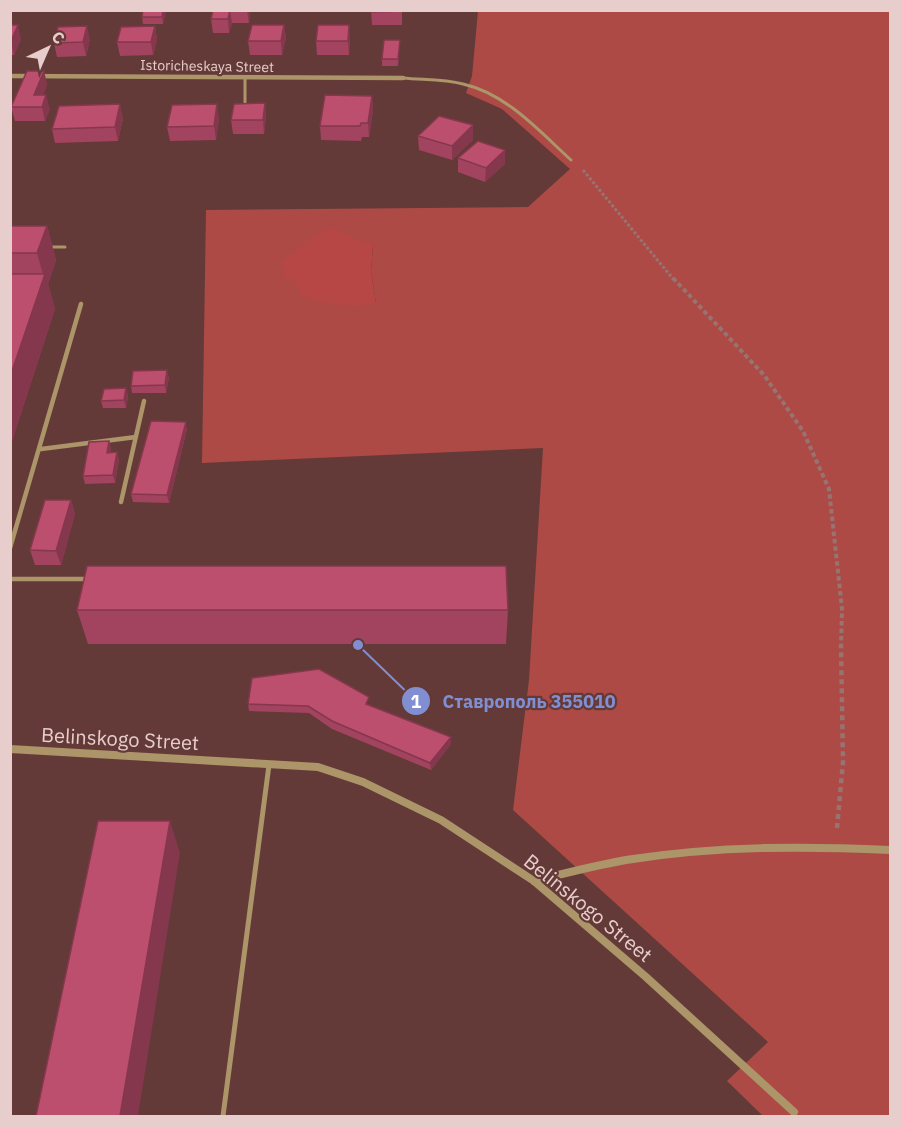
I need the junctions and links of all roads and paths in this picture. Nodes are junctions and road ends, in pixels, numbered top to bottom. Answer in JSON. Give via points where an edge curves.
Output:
{"nodes":[{"id":1,"x":10,"y":76,"type":"edge"},
{"id":2,"x":245,"y":77,"type":"junction"},
{"id":3,"x":403,"y":78,"type":"joint"},
{"id":4,"x":245,"y":105,"type":"edge"},
{"id":5,"x":571,"y":160,"type":"joint"},
{"id":6,"x":43,"y":247,"type":"edge"},
{"id":7,"x":65,"y":247,"type":"dead end"},
{"id":8,"x":81,"y":304,"type":"dead end"},
{"id":9,"x":144,"y":402,"type":"dead end"},
{"id":10,"x":135,"y":437,"type":"junction"},
{"id":11,"x":41,"y":449,"type":"junction"},
{"id":12,"x":121,"y":502,"type":"dead end"},
{"id":13,"x":10,"y":548,"type":"edge"},
{"id":14,"x":10,"y":579,"type":"edge"},
{"id":15,"x":93,"y":579,"type":"edge"},
{"id":16,"x":10,"y":749,"type":"edge"},
{"id":17,"x":269,"y":765,"type":"junction"},
{"id":18,"x":835,"y":847,"type":"junction"},
{"id":19,"x":891,"y":850,"type":"edge"},
{"id":20,"x":534,"y":882,"type":"junction"},
{"id":21,"x":794,"y":1112,"type":"dead end"},
{"id":22,"x":223,"y":1116,"type":"edge"}],
"edges":[{"from":1,"to":2,"type":"street","name":"Istoricheskaya Street"},
{"from":2,"to":3,"type":"street","name":"Istoricheskaya Street"},
{"from":2,"to":4,"type":"lane"},
{"from":3,"to":5,"type":"lane","via":[[467,85],[486,93],[513,108]]},
{"from":5,"to":18,"type":"path","via":[[586,172],[687,295],[764,375],[803,431],[829,489],[842,609],[843,762]]},
{"from":6,"to":7,"type":"lane"},
{"from":8,"to":11,"type":"lane"},
{"from":9,"to":10,"type":"lane"},
{"from":10,"to":11,"type":"lane"},
{"from":10,"to":12,"type":"lane"},
{"from":11,"to":13,"type":"lane"},
{"from":14,"to":15,"type":"lane"},
{"from":16,"to":17,"type":"street","name":"Belinskogo Street"},
{"from":17,"to":20,"type":"street","name":"Belinskogo Street","via":[[318,767],[363,782],[441,820]]},
{"from":17,"to":22,"type":"lane"},
{"from":18,"to":19,"type":"street"},
{"from":18,"to":20,"type":"street","via":[[720,849],[597,865]]},
{"from":20,"to":21,"type":"street","name":"Belinskogo Street","via":[[646,977]]}]}
